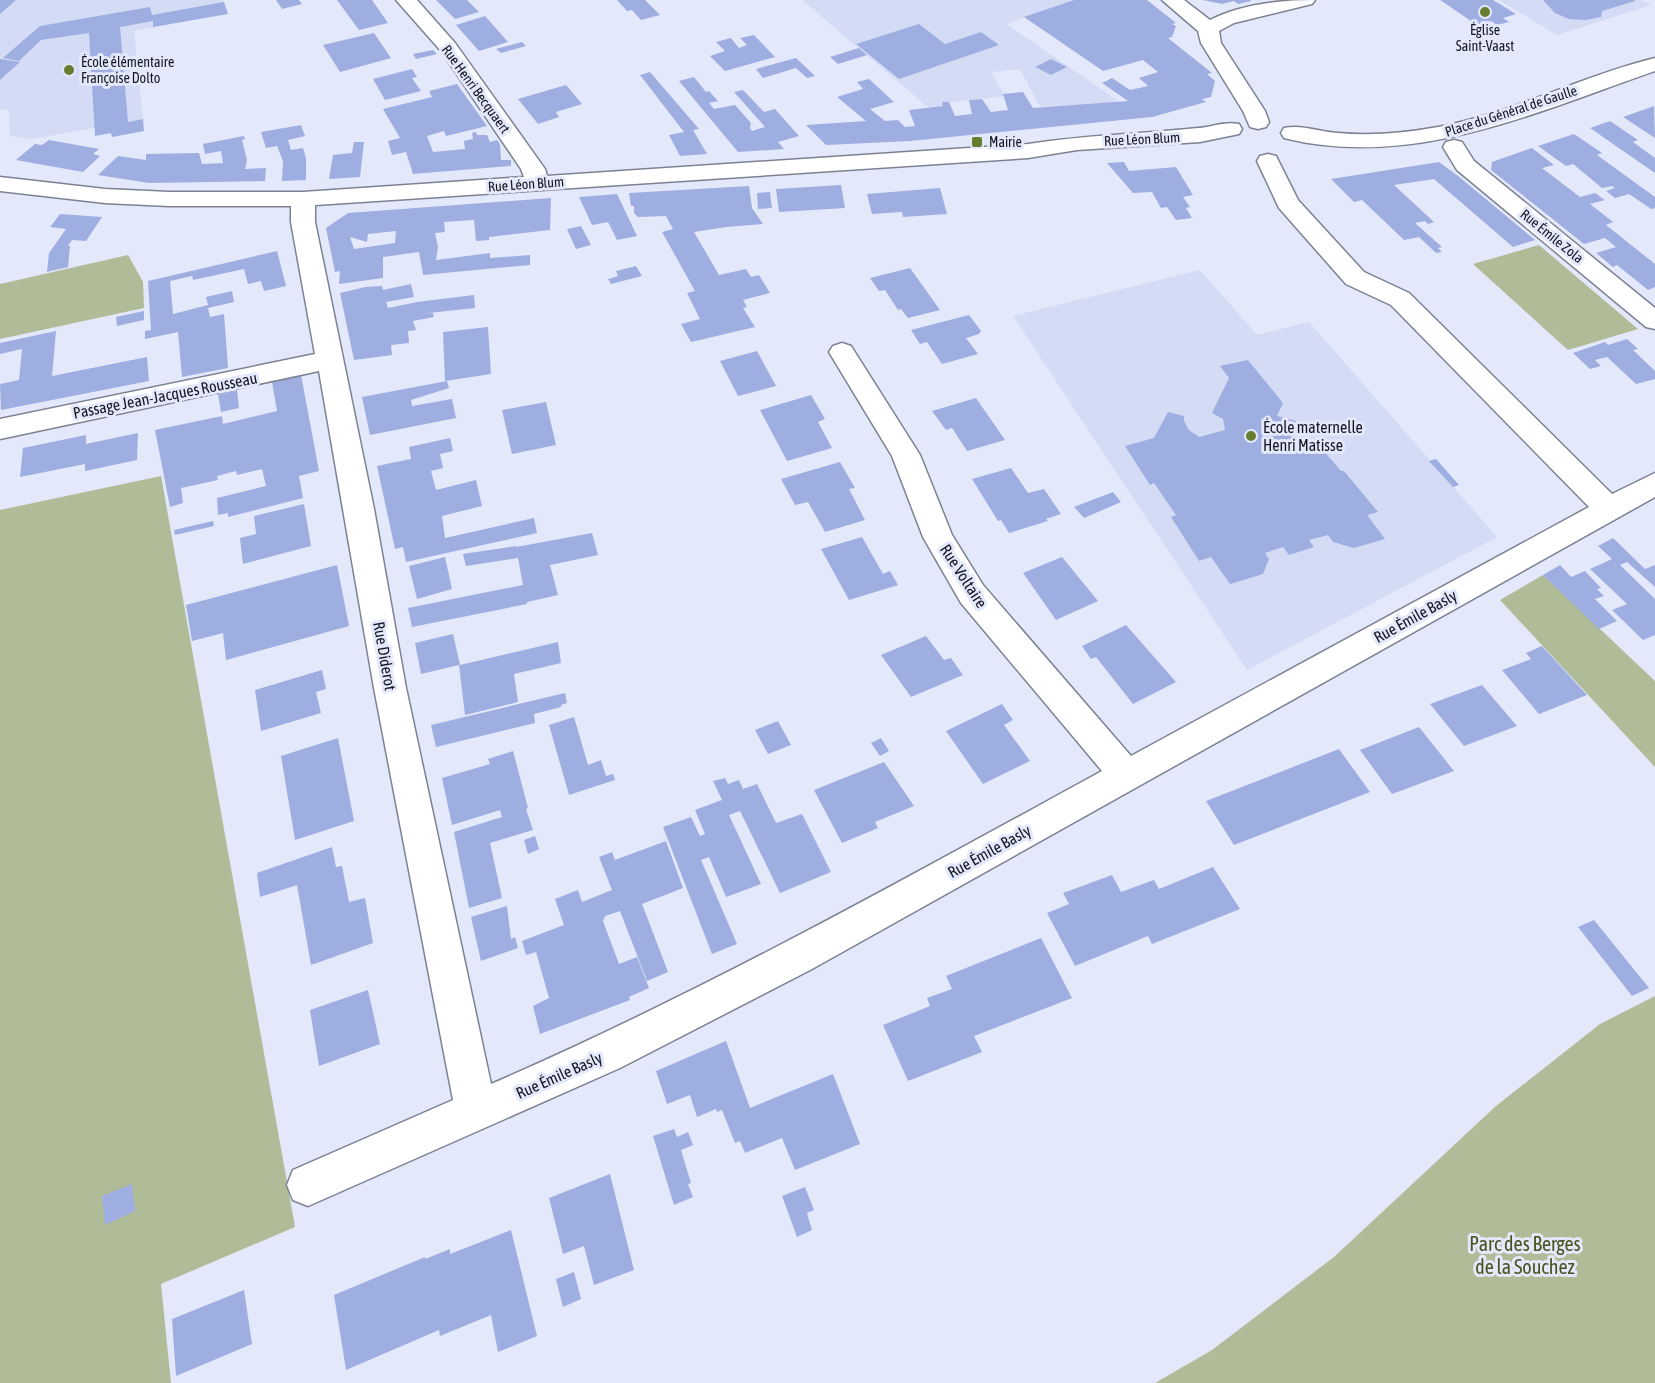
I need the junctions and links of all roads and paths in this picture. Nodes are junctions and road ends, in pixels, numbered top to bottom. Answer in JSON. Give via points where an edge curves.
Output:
{"nodes":[{"id":1,"x":406,"y":0,"type":"edge"},
{"id":2,"x":1172,"y":0,"type":"edge"},
{"id":3,"x":1305,"y":0,"type":"edge"},
{"id":4,"x":1208,"y":29,"type":"junction"},
{"id":5,"x":1655,"y":64,"type":"edge"},
{"id":6,"x":1655,"y":82,"type":"edge"},
{"id":7,"x":1258,"y":122,"type":"junction"},
{"id":8,"x":1292,"y":134,"type":"junction"},
{"id":9,"x":1454,"y":147,"type":"junction"},
{"id":10,"x":1244,"y":149,"type":"junction"},
{"id":11,"x":1301,"y":156,"type":"dead end"},
{"id":12,"x":538,"y":183,"type":"junction"},
{"id":13,"x":0,"y":184,"type":"edge"},
{"id":14,"x":303,"y":199,"type":"junction"},
{"id":15,"x":1655,"y":321,"type":"edge"},
{"id":16,"x":842,"y":352,"type":"dead end"},
{"id":17,"x":330,"y":359,"type":"junction"},
{"id":18,"x":0,"y":429,"type":"edge"},
{"id":19,"x":1655,"y":484,"type":"edge"},
{"id":20,"x":1609,"y":509,"type":"junction"},
{"id":21,"x":1126,"y":775,"type":"junction"},
{"id":22,"x":476,"y":1112,"type":"junction"},
{"id":23,"x":308,"y":1185,"type":"dead end"}],
"edges":[{"from":1,"to":12,"type":"street","name":"Rue Henri Becquaert","via":[[448,47],[533,169]]},
{"from":2,"to":4,"type":"street"},
{"from":3,"to":4,"type":"street","via":[[1227,19]]},
{"from":4,"to":7,"type":"street","via":[[1211,43]]},
{"from":5,"to":8,"type":"street","name":"Place du Général de Gaulle","via":[[1475,126],[1436,134],[1382,141]]},
{"from":6,"to":9,"type":"street","name":"Place du Général de Gaulle"},
{"from":7,"to":8,"type":"street","name":"Place du Général de Gaulle"},
{"from":7,"to":10,"type":"street","via":[[1238,124]]},
{"from":8,"to":10,"type":"street","via":[[1298,149],[1292,156]]},
{"from":9,"to":11,"type":"street","name":"Place du Général de Gaulle","via":[[1391,155]]},
{"from":9,"to":15,"type":"street","name":"Rue Émile Zola","via":[[1465,165]]},
{"from":10,"to":12,"type":"street","name":"Rue Léon Blum","via":[[1214,145],[1079,153],[1052,149]]},
{"from":10,"to":20,"type":"street","via":[[1355,278],[1400,299]]},
{"from":12,"to":14,"type":"street","name":"Rue Léon Blum"},
{"from":13,"to":14,"type":"street","name":"Rue Léon Blum","via":[[169,199]]},
{"from":14,"to":17,"type":"street","name":"Rue Diderot","via":[[303,222]]},
{"from":16,"to":21,"type":"street","name":"Rue Voltaire","via":[[906,455],[938,537],[972,594]]},
{"from":17,"to":18,"type":"street","name":"Passage Jean-Jacques Rousseau"},
{"from":17,"to":22,"type":"street","name":"Rue Diderot","via":[[390,688]]},
{"from":19,"to":20,"type":"street","name":"Rue Émile Basly"},
{"from":20,"to":21,"type":"street","name":"Rue Émile Basly"},
{"from":21,"to":22,"type":"street","name":"Rue Émile Basly","via":[[799,956],[606,1054]]},
{"from":22,"to":23,"type":"street","name":"Rue Émile Basly"}]}
